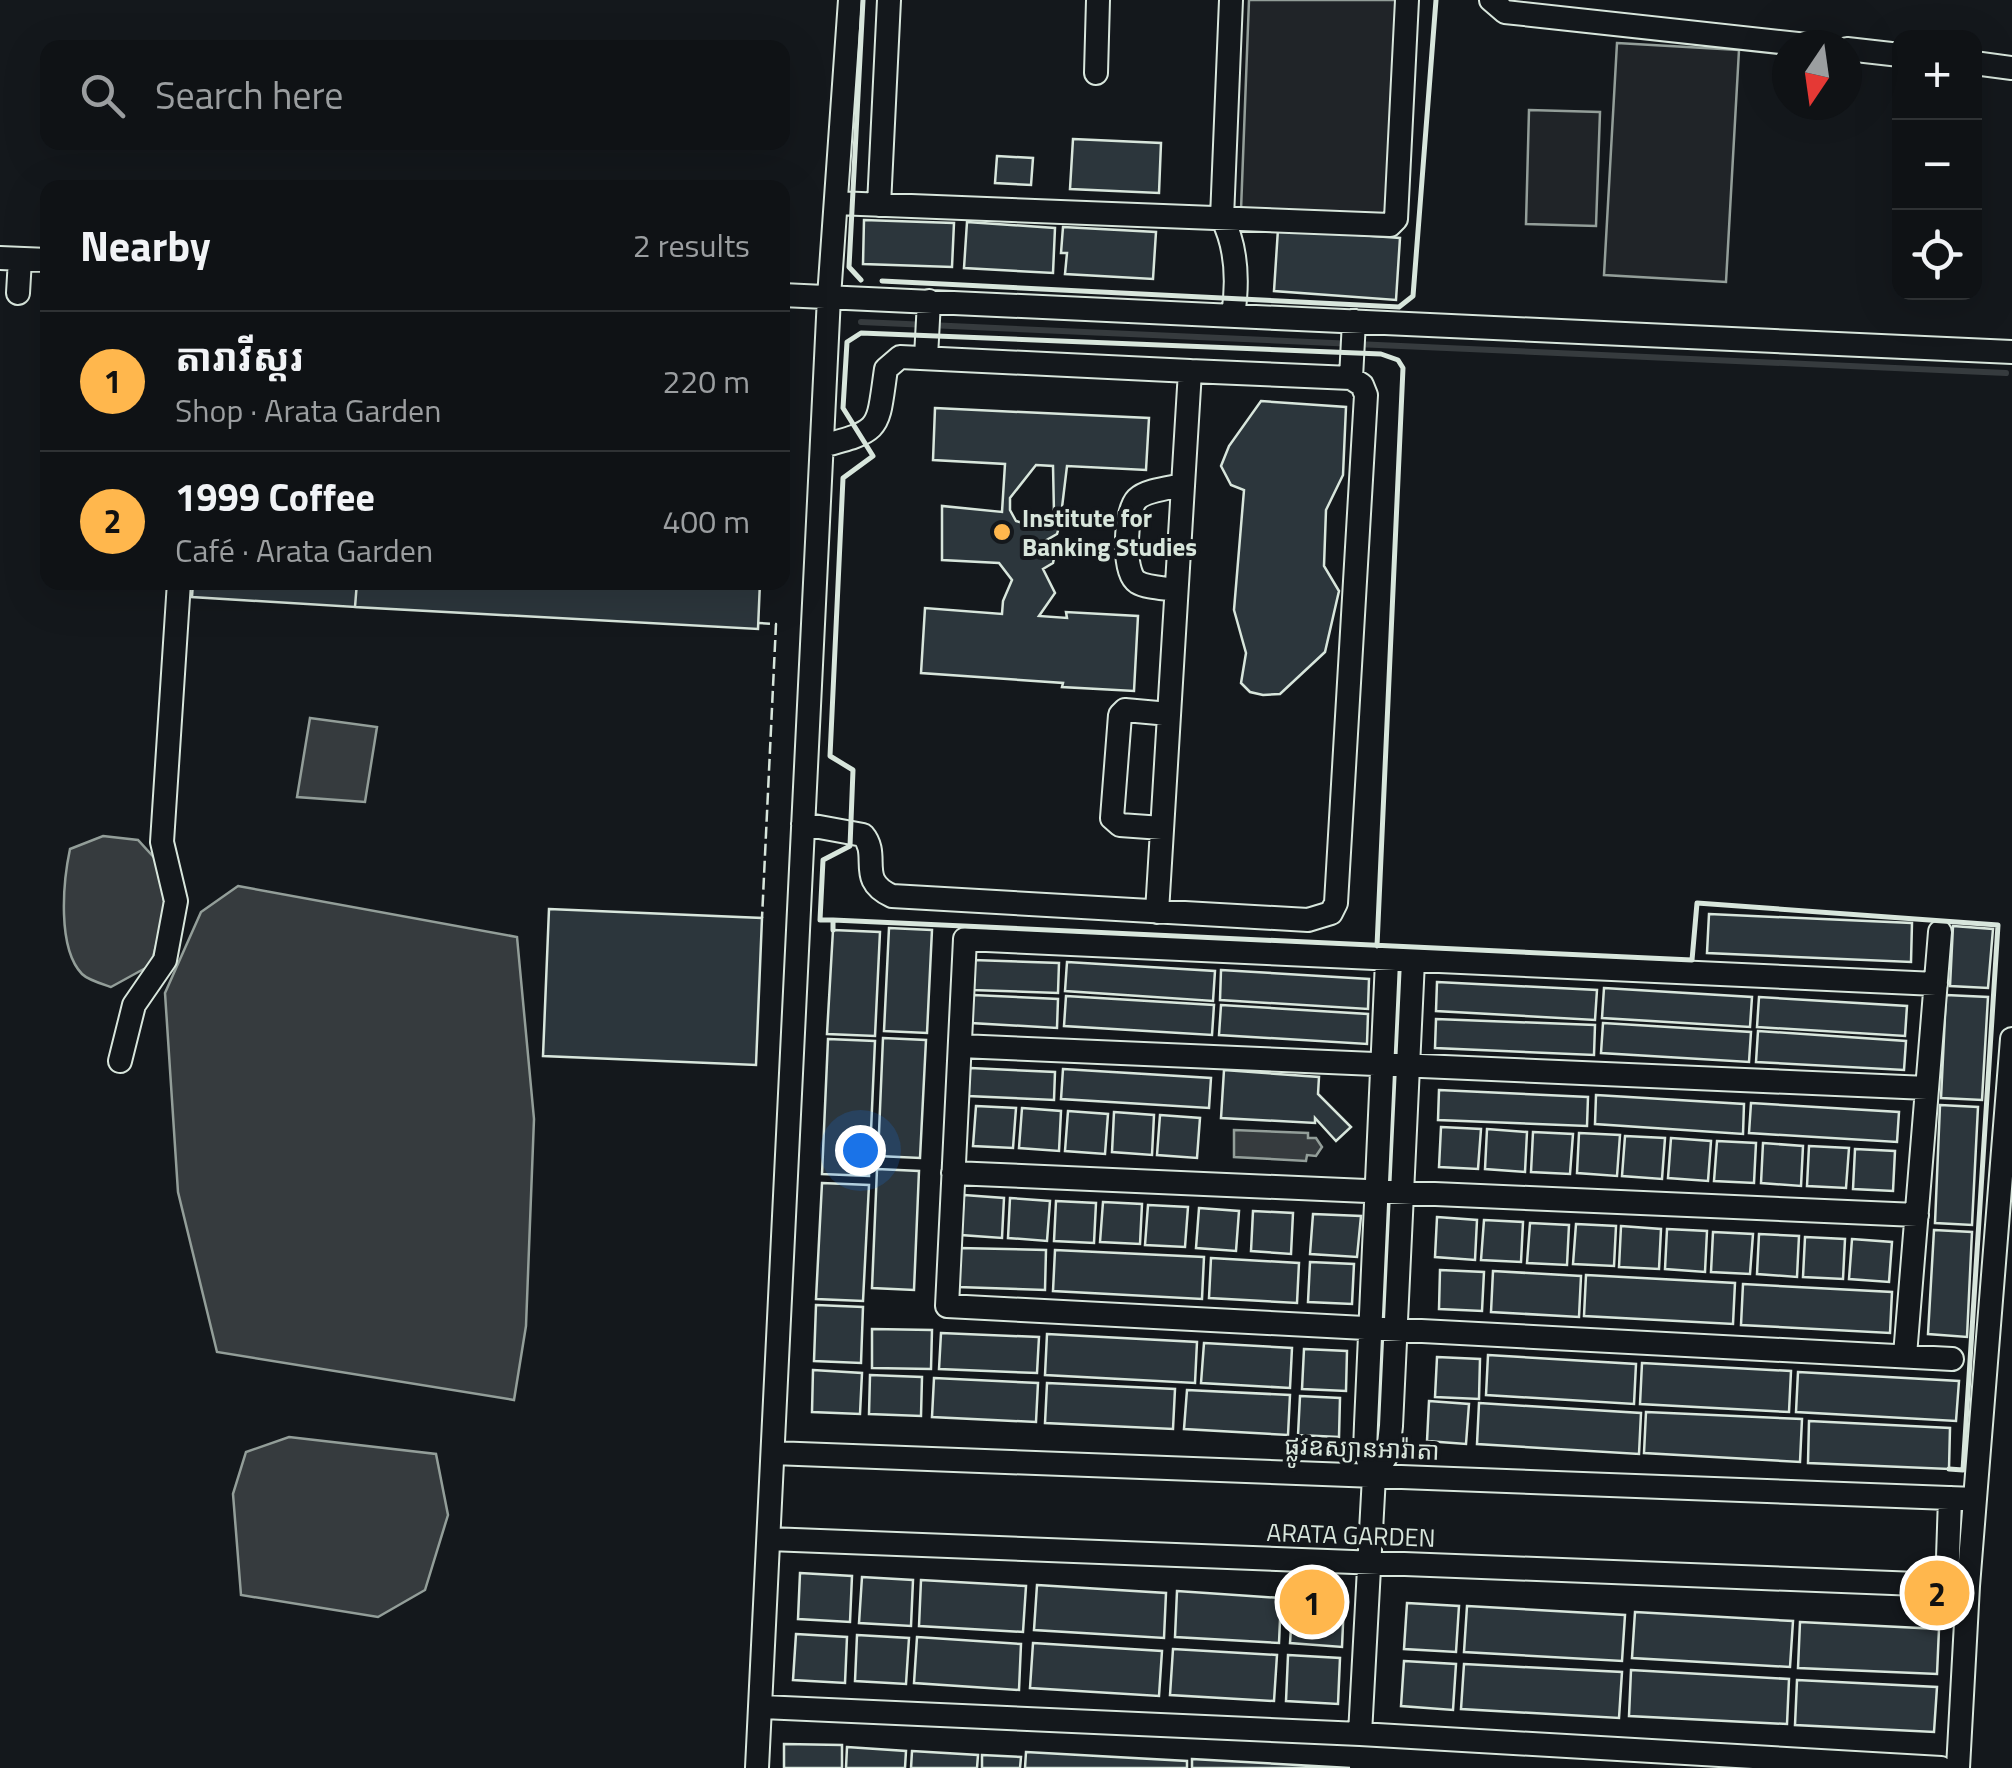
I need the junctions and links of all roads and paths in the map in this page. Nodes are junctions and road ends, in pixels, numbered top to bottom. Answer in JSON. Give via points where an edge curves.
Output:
{"nodes":[{"id":1,"x":850,"y":0,"type":"edge"},
{"id":2,"x":889,"y":0,"type":"edge"},
{"id":3,"x":1098,"y":0,"type":"edge"},
{"id":4,"x":1232,"y":0,"type":"edge"},
{"id":5,"x":1407,"y":0,"type":"edge"},
{"id":6,"x":1491,"y":0,"type":"edge"},
{"id":7,"x":1772,"y":41,"type":"edge"},
{"id":8,"x":1862,"y":51,"type":"edge"},
{"id":9,"x":1892,"y":54,"type":"edge"},
{"id":10,"x":1982,"y":65,"type":"edge"},
{"id":11,"x":2012,"y":68,"type":"edge"},
{"id":12,"x":1096,"y":72,"type":"dead end"},
{"id":13,"x":836,"y":203,"type":"junction"},
{"id":14,"x":879,"y":205,"type":"junction"},
{"id":15,"x":1222,"y":218,"type":"junction"},
{"id":16,"x":10,"y":259,"type":"edge"},
{"id":17,"x":40,"y":260,"type":"edge"},
{"id":18,"x":18,"y":293,"type":"dead end"},
{"id":19,"x":790,"y":295,"type":"edge"},
{"id":20,"x":829,"y":297,"type":"junction"},
{"id":21,"x":928,"y":307,"type":"junction"},
{"id":22,"x":1233,"y":316,"type":"junction"},
{"id":23,"x":1354,"y":326,"type":"junction"},
{"id":24,"x":926,"y":347,"type":"junction"},
{"id":25,"x":2012,"y":352,"type":"edge"},
{"id":26,"x":1352,"y":368,"type":"junction"},
{"id":27,"x":1190,"y":370,"type":"junction"},
{"id":28,"x":822,"y":446,"type":"junction"},
{"id":29,"x":1183,"y":485,"type":"junction"},
{"id":30,"x":178,"y":590,"type":"edge"},
{"id":31,"x":1176,"y":590,"type":"junction"},
{"id":32,"x":1169,"y":714,"type":"junction"},
{"id":33,"x":804,"y":824,"type":"junction"},
{"id":34,"x":1162,"y":828,"type":"junction"},
{"id":35,"x":1156,"y":912,"type":"junction"},
{"id":36,"x":1940,"y":932,"type":"dead end"},
{"id":37,"x":1387,"y":961,"type":"junction"},
{"id":38,"x":1413,"y":961,"type":"junction"},
{"id":39,"x":1936,"y":984,"type":"junction"},
{"id":40,"x":2012,"y":1039,"type":"edge"},
{"id":41,"x":960,"y":1046,"type":"junction"},
{"id":42,"x":120,"y":1061,"type":"dead end"},
{"id":43,"x":1381,"y":1065,"type":"junction"},
{"id":44,"x":1408,"y":1067,"type":"junction"},
{"id":45,"x":1927,"y":1088,"type":"junction"},
{"id":46,"x":954,"y":1174,"type":"junction"},
{"id":47,"x":1377,"y":1193,"type":"junction"},
{"id":48,"x":1402,"y":1194,"type":"junction"},
{"id":49,"x":1916,"y":1216,"type":"junction"},
{"id":50,"x":1369,"y":1327,"type":"junction"},
{"id":51,"x":1396,"y":1329,"type":"junction"},
{"id":52,"x":1905,"y":1356,"type":"junction"},
{"id":53,"x":1952,"y":1359,"type":"dead end"},
{"id":54,"x":773,"y":1453,"type":"junction"},
{"id":55,"x":1374,"y":1476,"type":"junction"},
{"id":56,"x":1950,"y":1498,"type":"junction"},
{"id":57,"x":1975,"y":1499,"type":"junction"},
{"id":58,"x":769,"y":1539,"type":"junction"},
{"id":59,"x":1370,"y":1564,"type":"junction"},
{"id":60,"x":1949,"y":1586,"type":"junction"},
{"id":61,"x":760,"y":1707,"type":"junction"},
{"id":62,"x":1360,"y":1734,"type":"junction"},
{"id":63,"x":757,"y":1768,"type":"edge"},
{"id":64,"x":1941,"y":1768,"type":"edge"},
{"id":65,"x":1958,"y":1768,"type":"edge"}],
"edges":[{"from":1,"to":13,"type":"street"},
{"from":2,"to":14,"type":"street"},
{"from":3,"to":12,"type":"street"},
{"from":4,"to":15,"type":"street"},
{"from":5,"to":15,"type":"street","via":[[1396,219],[1372,224]]},
{"from":6,"to":7,"type":"street","via":[[1505,12]]},
{"from":8,"to":9,"type":"street"},
{"from":10,"to":11,"type":"street"},
{"from":13,"to":14,"type":"street"},
{"from":13,"to":20,"type":"street"},
{"from":14,"to":15,"type":"street"},
{"from":15,"to":22,"type":"street","via":[[1232,239]]},
{"from":16,"to":17,"type":"street"},
{"from":16,"to":18,"type":"street"},
{"from":19,"to":20,"type":"street"},
{"from":20,"to":21,"type":"street"},
{"from":20,"to":28,"type":"street"},
{"from":21,"to":22,"type":"street"},
{"from":21,"to":24,"type":"street"},
{"from":22,"to":23,"type":"street"},
{"from":23,"to":25,"type":"street"},
{"from":23,"to":26,"type":"street"},
{"from":24,"to":27,"type":"street"},
{"from":24,"to":28,"type":"street","via":[[886,370],[878,422],[867,434]]},
{"from":26,"to":27,"type":"street"},
{"from":26,"to":35,"type":"street","via":[[1366,395],[1336,903],[1331,913],[1308,920]]},
{"from":27,"to":29,"type":"street"},
{"from":28,"to":33,"type":"street"},
{"from":29,"to":31,"type":"street"},
{"from":29,"to":31,"type":"street","via":[[1140,496],[1129,522],[1130,575],[1139,584]]},
{"from":30,"to":42,"type":"street","via":[[162,842],[176,901],[165,960],[134,1005]]},
{"from":31,"to":32,"type":"street"},
{"from":32,"to":34,"type":"street"},
{"from":32,"to":34,"type":"street","via":[[1125,710],[1120,716],[1112,818],[1120,825]]},
{"from":33,"to":35,"type":"street","via":[[862,835],[872,881],[892,896]]},
{"from":33,"to":54,"type":"street"},
{"from":34,"to":35,"type":"street"},
{"from":36,"to":39,"type":"street"},
{"from":37,"to":38,"type":"street"},
{"from":37,"to":41,"type":"street","via":[[965,940]]},
{"from":37,"to":43,"type":"street"},
{"from":38,"to":39,"type":"street"},
{"from":38,"to":44,"type":"street"},
{"from":39,"to":45,"type":"street"},
{"from":40,"to":57,"type":"street"},
{"from":41,"to":43,"type":"street"},
{"from":41,"to":46,"type":"street"},
{"from":43,"to":44,"type":"street"},
{"from":43,"to":47,"type":"street"},
{"from":44,"to":45,"type":"street"},
{"from":44,"to":48,"type":"street"},
{"from":45,"to":49,"type":"street"},
{"from":46,"to":47,"type":"street"},
{"from":46,"to":50,"type":"street","via":[[947,1306]]},
{"from":47,"to":48,"type":"street"},
{"from":47,"to":50,"type":"street"},
{"from":48,"to":49,"type":"street"},
{"from":48,"to":51,"type":"street"},
{"from":49,"to":52,"type":"street"},
{"from":50,"to":51,"type":"street"},
{"from":50,"to":55,"type":"street","via":[[1365,1452]]},
{"from":51,"to":52,"type":"street"},
{"from":51,"to":55,"type":"street","via":[[1388,1453]]},
{"from":52,"to":53,"type":"street"},
{"from":54,"to":55,"type":"street","name":"ផ្លូវឧស្យានអារ៉ាតា"},
{"from":54,"to":58,"type":"street"},
{"from":55,"to":56,"type":"street","name":"ផ្លូវឧស្យានអារ៉ាតា"},
{"from":55,"to":59,"type":"street"},
{"from":56,"to":57,"type":"street","name":"ផ្លូវឧស្យានអារ៉ាតា"},
{"from":56,"to":60,"type":"street"},
{"from":57,"to":60,"type":"street"},
{"from":58,"to":59,"type":"street","name":"ARATA GARDEN"},
{"from":58,"to":61,"type":"street"},
{"from":59,"to":60,"type":"street","name":"ARATA GARDEN"},
{"from":59,"to":62,"type":"street"},
{"from":60,"to":65,"type":"street"},
{"from":61,"to":62,"type":"street"},
{"from":61,"to":63,"type":"street"},
{"from":62,"to":64,"type":"street"}]}
